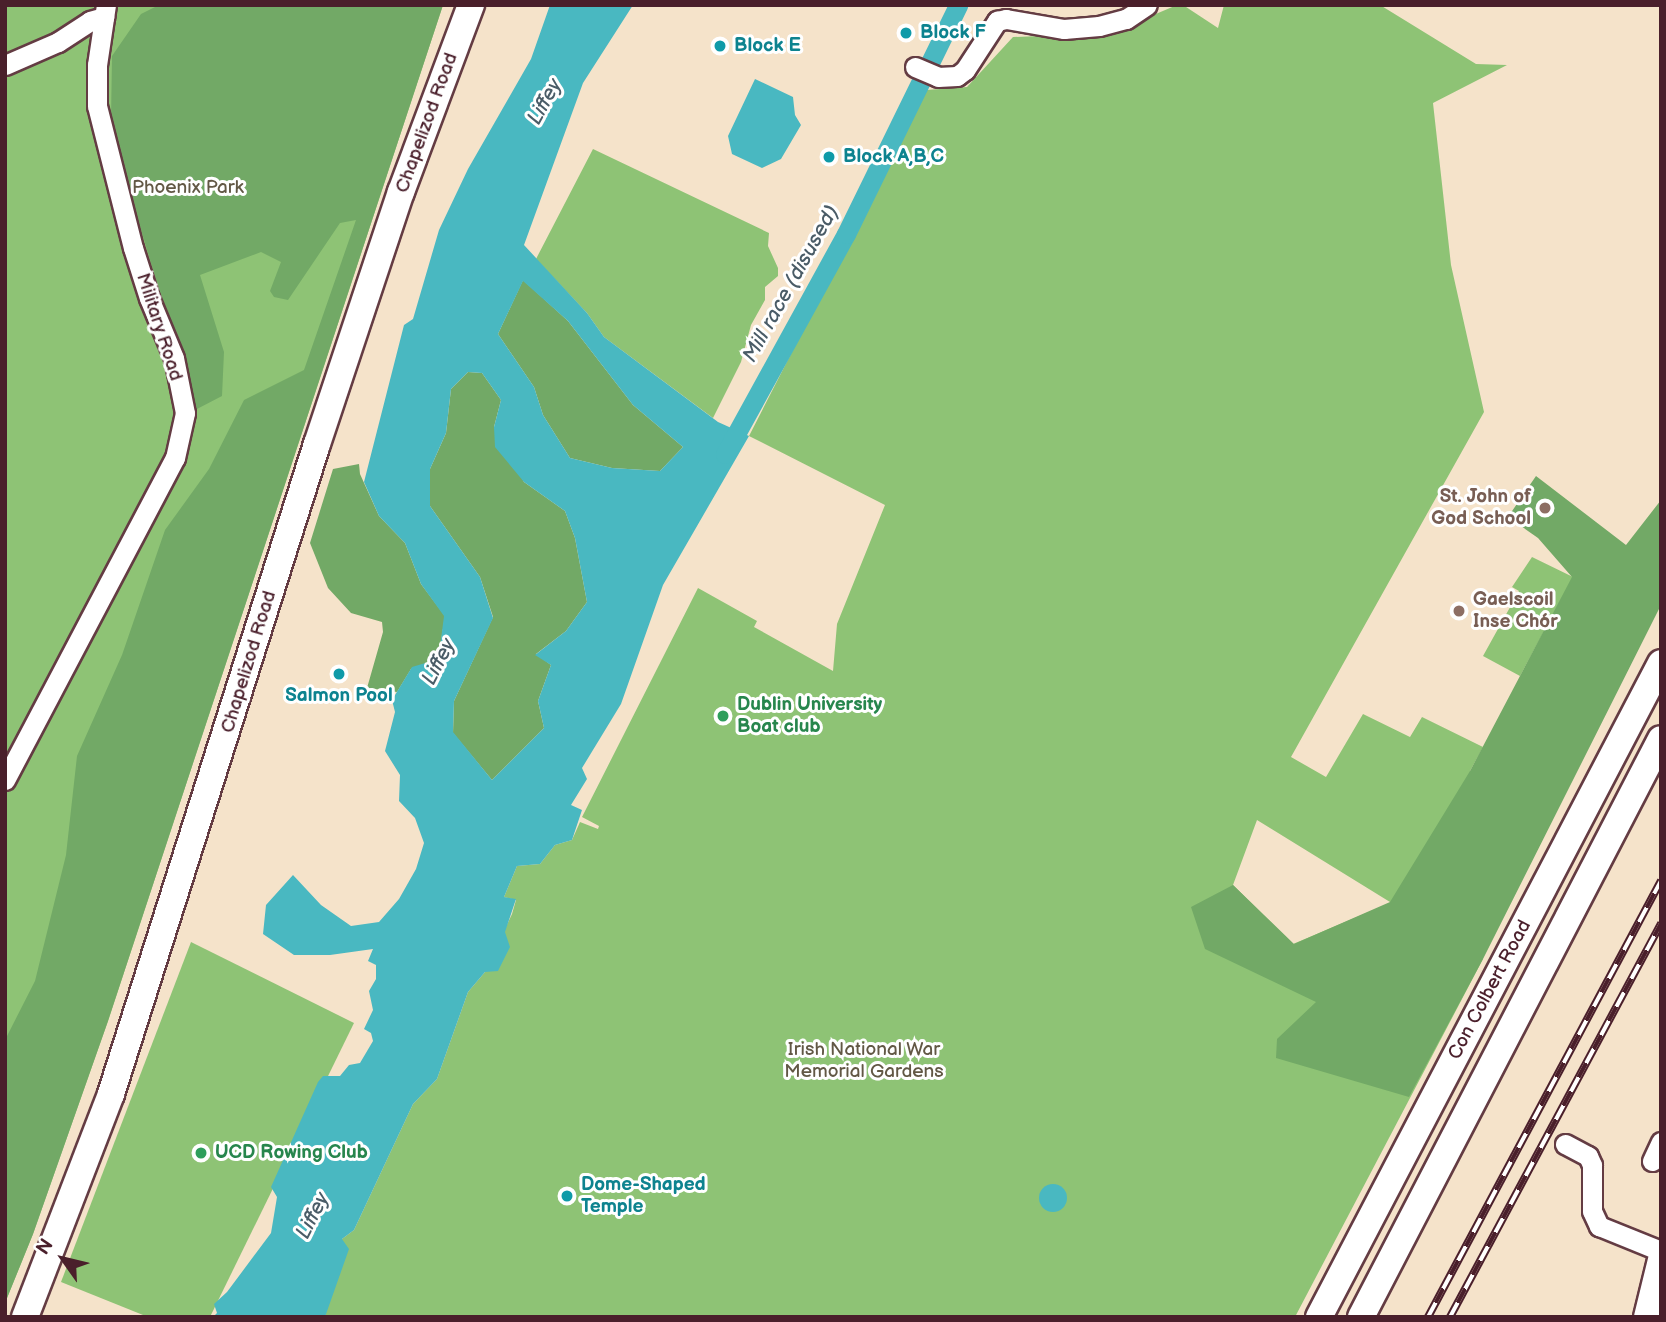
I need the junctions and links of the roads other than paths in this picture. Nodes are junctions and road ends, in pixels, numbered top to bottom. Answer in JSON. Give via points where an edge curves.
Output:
{"nodes":[{"id":1,"x":471,"y":5,"type":"edge"},
{"id":2,"x":1147,"y":5,"type":"edge"},
{"id":3,"x":105,"y":11,"type":"edge"},
{"id":4,"x":5,"y":65,"type":"edge"},
{"id":5,"x":915,"y":67,"type":"dead end"},
{"id":6,"x":1661,"y":663,"type":"edge"},
{"id":7,"x":1661,"y":739,"type":"edge"},
{"id":8,"x":5,"y":780,"type":"edge"},
{"id":9,"x":1661,"y":1142,"type":"edge"},
{"id":10,"x":1565,"y":1144,"type":"dead end"},
{"id":11,"x":1652,"y":1161,"type":"dead end"},
{"id":12,"x":1661,"y":1251,"type":"edge"},
{"id":13,"x":1661,"y":1259,"type":"edge"},
{"id":14,"x":25,"y":1317,"type":"edge"},
{"id":15,"x":1319,"y":1317,"type":"edge"},
{"id":16,"x":1361,"y":1317,"type":"edge"},
{"id":17,"x":1647,"y":1317,"type":"edge"}],
"edges":[{"from":1,"to":14,"type":"main road","name":"Chapelizod Road","via":[[401,192],[317,444],[111,1094]]},
{"from":2,"to":5,"type":"street","via":[[1126,19],[1099,26],[1064,29],[998,21],[965,69],[948,78]]},
{"from":3,"to":4,"type":"street","via":[[58,42]]},
{"from":3,"to":8,"type":"street","name":"Military Road","via":[[97,106],[149,298],[174,358],[185,413],[175,458]]},
{"from":6,"to":15,"type":"main road","name":"Con Colbert Road"},
{"from":7,"to":16,"type":"main road","name":"Con Colbert Road"},
{"from":9,"to":11,"type":"street"},
{"from":10,"to":12,"type":"street","via":[[1588,1156],[1592,1165],[1592,1211],[1599,1226]]},
{"from":13,"to":17,"type":"main road"}]}
